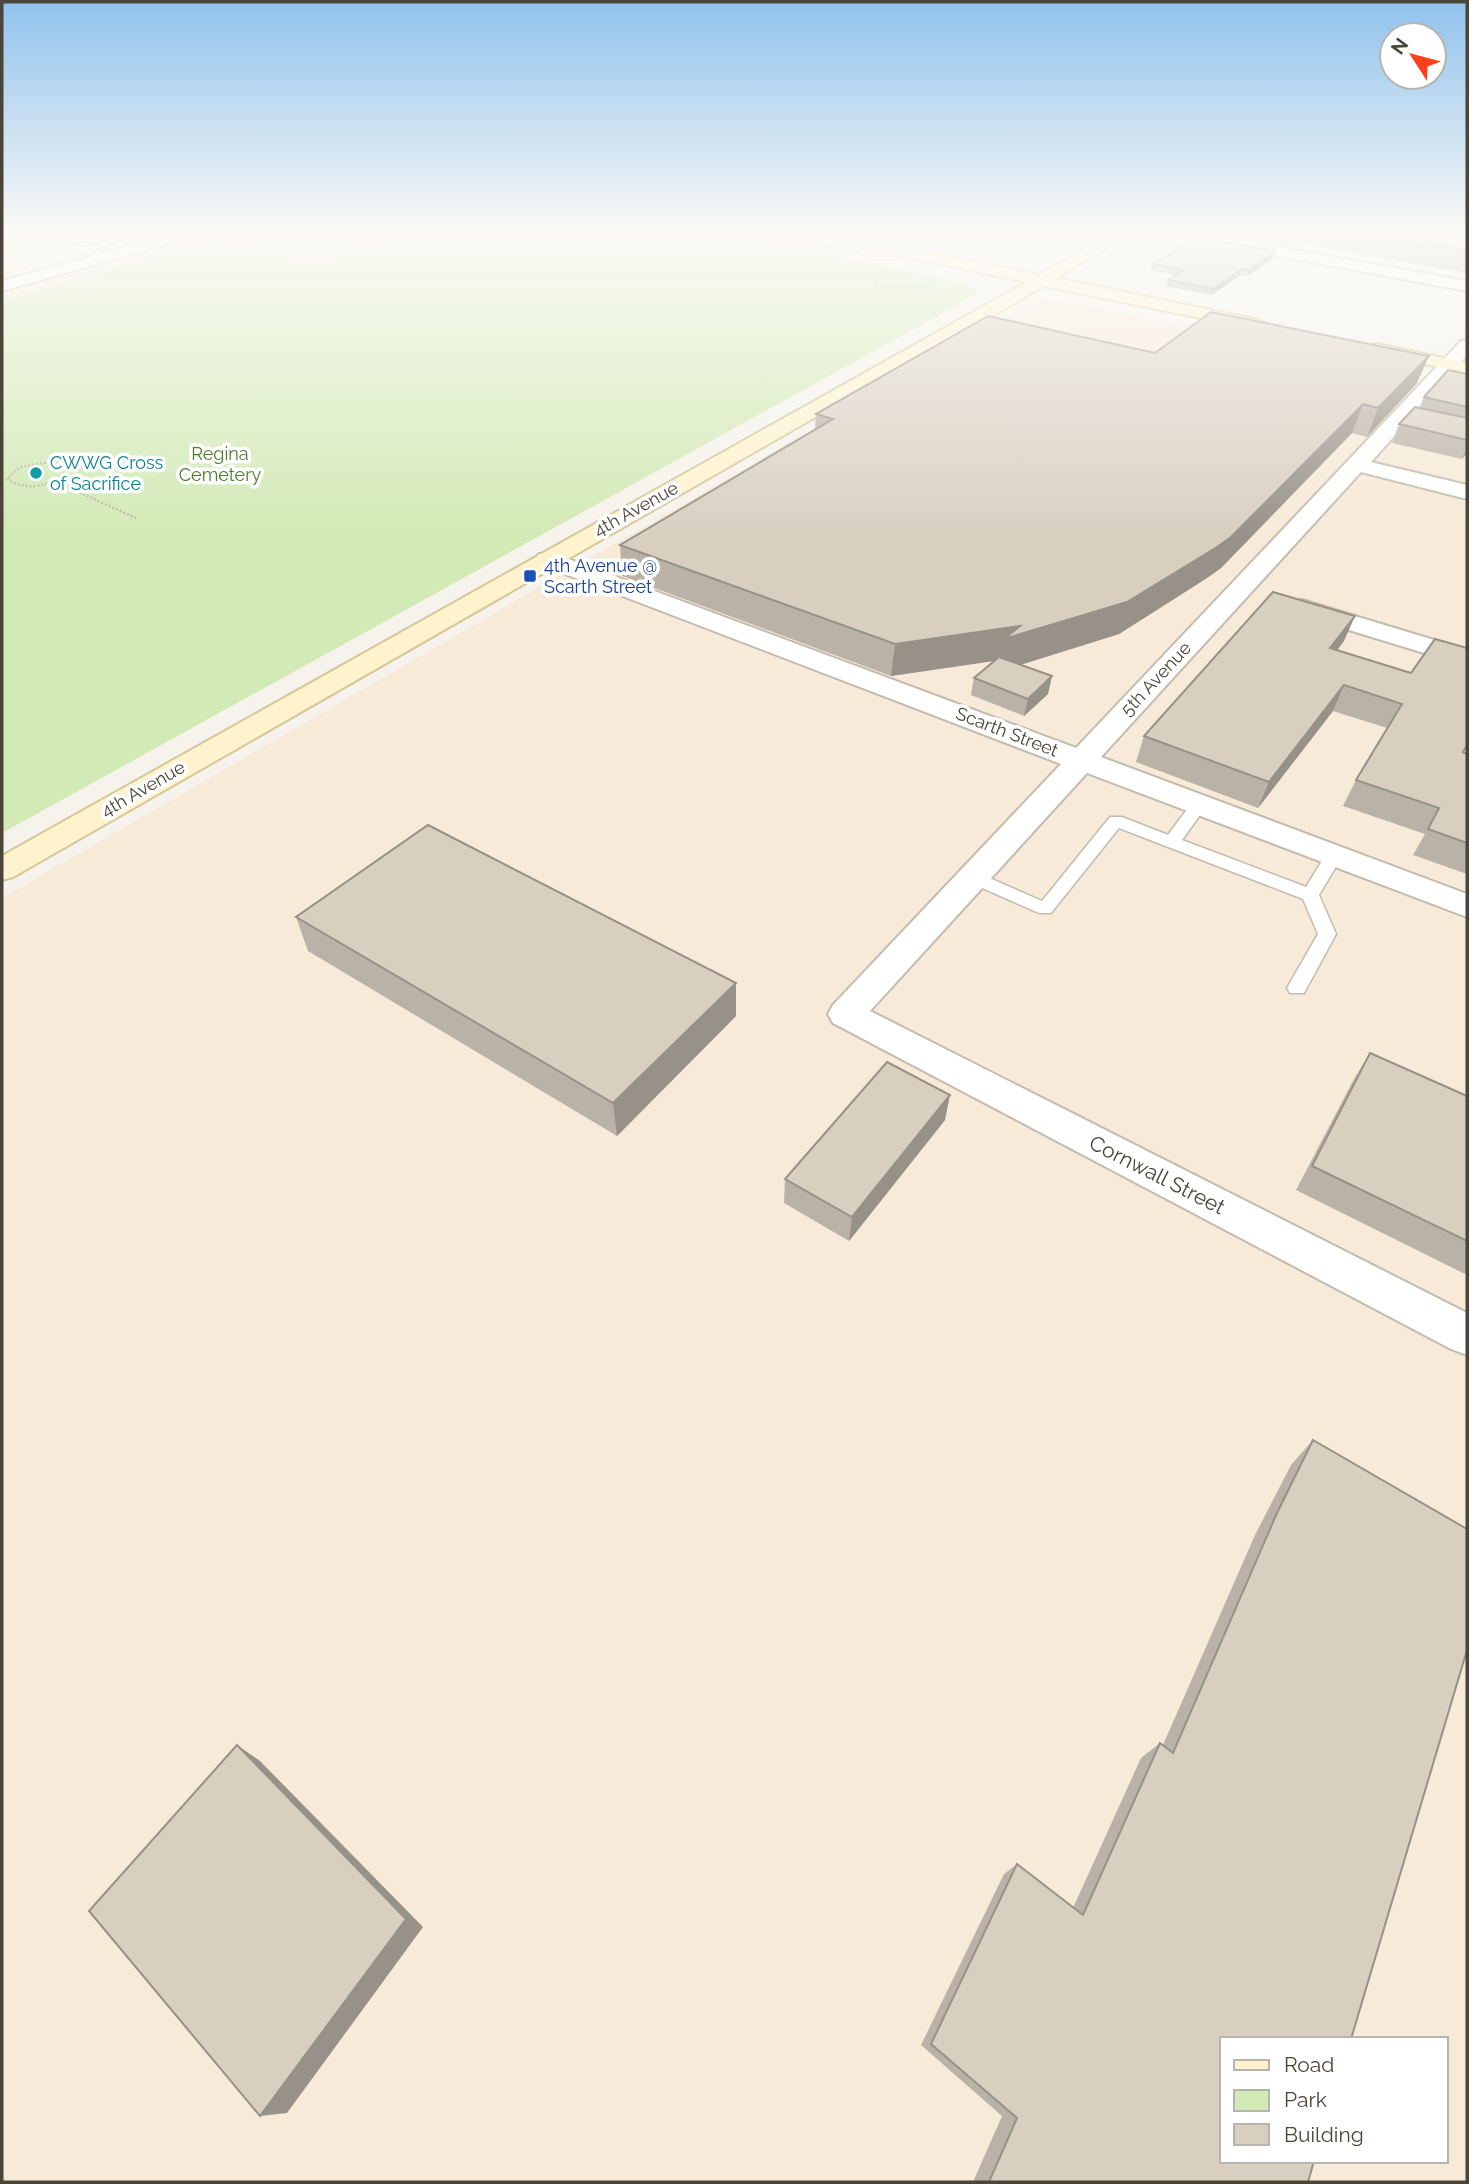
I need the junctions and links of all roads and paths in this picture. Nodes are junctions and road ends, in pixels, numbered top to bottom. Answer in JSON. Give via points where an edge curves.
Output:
{"nodes":[{"id":1,"x":946,"y":334,"type":"edge"},
{"id":2,"x":1362,"y":352,"type":"edge"},
{"id":3,"x":1458,"y":367,"type":"edge"},
{"id":4,"x":1355,"y":464,"type":"junction"},
{"id":5,"x":53,"y":481,"type":"junction"},
{"id":6,"x":1467,"y":492,"type":"edge"},
{"id":7,"x":138,"y":519,"type":"dead end"},
{"id":8,"x":547,"y":559,"type":"junction"},
{"id":9,"x":1241,"y":590,"type":"junction"},
{"id":10,"x":1467,"y":658,"type":"edge"},
{"id":11,"x":1081,"y":759,"type":"junction"},
{"id":12,"x":1200,"y":804,"type":"junction"},
{"id":13,"x":1172,"y":842,"type":"junction"},
{"id":14,"x":1334,"y":855,"type":"junction"},
{"id":15,"x":2,"y":870,"type":"edge"},
{"id":16,"x":972,"y":877,"type":"junction"},
{"id":17,"x":1310,"y":895,"type":"junction"},
{"id":18,"x":1467,"y":906,"type":"edge"},
{"id":19,"x":1297,"y":988,"type":"dead end"},
{"id":20,"x":846,"y":1014,"type":"joint"},
{"id":21,"x":1467,"y":1335,"type":"edge"}],
"edges":[{"from":1,"to":8,"type":"main road","name":"4th Avenue"},
{"from":2,"to":3,"type":"main road"},
{"from":3,"to":4,"type":"street","name":"5th Avenue"},
{"from":4,"to":6,"type":"street"},
{"from":4,"to":9,"type":"street","name":"5th Avenue"},
{"from":5,"to":5,"type":"path","via":[[67,469],[50,462],[21,467],[7,479],[23,486]]},
{"from":5,"to":7,"type":"path"},
{"from":8,"to":11,"type":"street","name":"Scarth Street"},
{"from":8,"to":15,"type":"main road","name":"4th Avenue"},
{"from":9,"to":10,"type":"street"},
{"from":9,"to":11,"type":"street","name":"5th Avenue"},
{"from":11,"to":12,"type":"street","name":"Scarth Street"},
{"from":11,"to":16,"type":"street","name":"5th Avenue"},
{"from":12,"to":13,"type":"lane"},
{"from":12,"to":14,"type":"street","name":"Scarth Street"},
{"from":13,"to":16,"type":"lane","via":[[1116,821],[1045,909]]},
{"from":13,"to":17,"type":"lane"},
{"from":14,"to":17,"type":"lane"},
{"from":14,"to":18,"type":"street","name":"Scarth Street"},
{"from":16,"to":20,"type":"street","name":"5th Avenue"},
{"from":17,"to":19,"type":"lane","via":[[1326,934]]},
{"from":20,"to":21,"type":"street","name":"Cornwall Street"}]}
